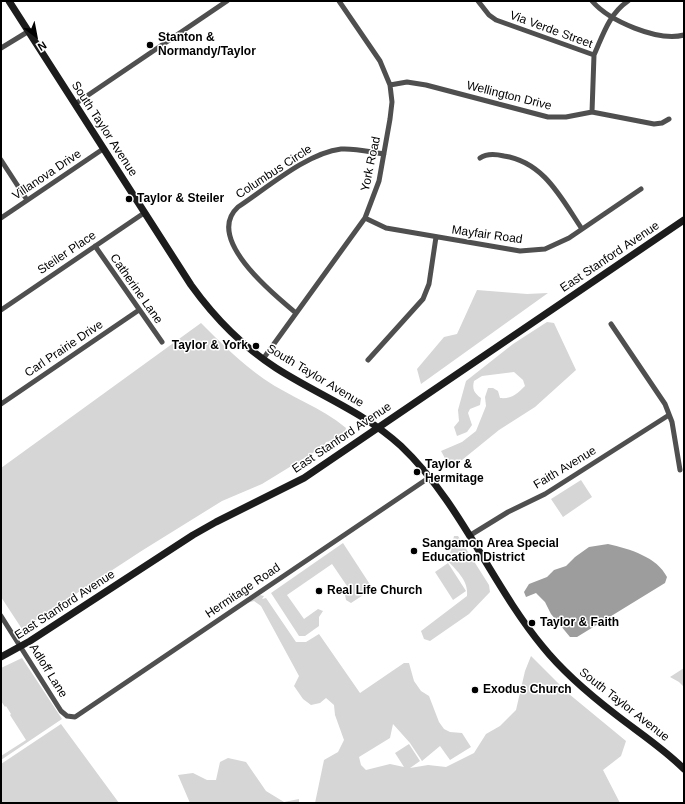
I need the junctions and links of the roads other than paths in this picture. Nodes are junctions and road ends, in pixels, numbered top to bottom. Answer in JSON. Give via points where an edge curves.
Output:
{"nodes":[{"id":1,"x":9,"y":1,"type":"edge"},
{"id":2,"x":227,"y":1,"type":"edge"},
{"id":3,"x":338,"y":1,"type":"edge"},
{"id":4,"x":478,"y":1,"type":"edge"},
{"id":5,"x":592,"y":1,"type":"edge"},
{"id":6,"x":628,"y":1,"type":"edge"},
{"id":7,"x":611,"y":17,"type":"junction"},
{"id":8,"x":29,"y":31,"type":"junction"},
{"id":9,"x":684,"y":35,"type":"edge"},
{"id":10,"x":1,"y":48,"type":"edge"},
{"id":11,"x":594,"y":55,"type":"junction"},
{"id":12,"x":390,"y":85,"type":"junction"},
{"id":13,"x":75,"y":104,"type":"junction"},
{"id":14,"x":592,"y":112,"type":"junction"},
{"id":15,"x":669,"y":119,"type":"dead end"},
{"id":16,"x":103,"y":149,"type":"junction"},
{"id":17,"x":384,"y":154,"type":"junction"},
{"id":18,"x":480,"y":158,"type":"dead end"},
{"id":19,"x":1,"y":160,"type":"edge"},
{"id":20,"x":641,"y":189,"type":"dead end"},
{"id":21,"x":27,"y":200,"type":"junction"},
{"id":22,"x":144,"y":212,"type":"junction"},
{"id":23,"x":1,"y":218,"type":"edge"},
{"id":24,"x":364,"y":218,"type":"junction"},
{"id":25,"x":684,"y":220,"type":"edge"},
{"id":26,"x":582,"y":229,"type":"junction"},
{"id":27,"x":436,"y":237,"type":"junction"},
{"id":28,"x":95,"y":246,"type":"junction"},
{"id":29,"x":1,"y":310,"type":"edge"},
{"id":30,"x":139,"y":310,"type":"junction"},
{"id":31,"x":296,"y":313,"type":"junction"},
{"id":32,"x":611,"y":324,"type":"dead end"},
{"id":33,"x":162,"y":342,"type":"dead end"},
{"id":34,"x":262,"y":359,"type":"junction"},
{"id":35,"x":368,"y":360,"type":"dead end"},
{"id":36,"x":1,"y":404,"type":"edge"},
{"id":37,"x":669,"y":415,"type":"junction"},
{"id":38,"x":378,"y":428,"type":"junction"},
{"id":39,"x":680,"y":470,"type":"dead end"},
{"id":40,"x":430,"y":477,"type":"junction"},
{"id":41,"x":469,"y":536,"type":"junction"},
{"id":42,"x":1,"y":616,"type":"edge"},
{"id":43,"x":21,"y":647,"type":"junction"},
{"id":44,"x":1,"y":657,"type":"edge"},
{"id":45,"x":67,"y":716,"type":"joint"},
{"id":46,"x":684,"y":768,"type":"edge"}],
"edges":[{"from":1,"to":8,"type":"street","name":"South Taylor Avenue"},
{"from":2,"to":13,"type":"street"},
{"from":3,"to":12,"type":"street","name":"York Road","via":[[380,61]]},
{"from":4,"to":11,"type":"street","name":"Via Verde Street","via":[[489,16],[496,20]]},
{"from":5,"to":7,"type":"street"},
{"from":6,"to":7,"type":"street","via":[[617,8]]},
{"from":7,"to":9,"type":"street","via":[[663,36]]},
{"from":7,"to":11,"type":"street"},
{"from":8,"to":10,"type":"street"},
{"from":8,"to":13,"type":"street","name":"South Taylor Avenue"},
{"from":11,"to":14,"type":"street","name":"Via Verde Street"},
{"from":12,"to":14,"type":"street","name":"Wellington Drive","via":[[407,82],[426,85],[548,117],[566,117]]},
{"from":12,"to":17,"type":"street","name":"York Road","via":[[392,102]]},
{"from":13,"to":16,"type":"street","name":"South Taylor Avenue"},
{"from":14,"to":15,"type":"street","name":"Wellington Drive","via":[[654,124]]},
{"from":16,"to":21,"type":"street","name":"Villanova Drive"},
{"from":16,"to":22,"type":"street","name":"South Taylor Avenue"},
{"from":17,"to":24,"type":"street","name":"York Road","via":[[376,193]]},
{"from":17,"to":31,"type":"street","name":"Columbus Circle","via":[[343,149],[307,160],[234,210],[230,217],[228,228],[233,244],[260,280]]},
{"from":18,"to":26,"type":"street","via":[[493,155],[510,157],[535,168],[550,182]]},
{"from":19,"to":21,"type":"street"},
{"from":20,"to":26,"type":"street","name":"Mayfair Road"},
{"from":21,"to":23,"type":"street","name":"Villanova Drive"},
{"from":22,"to":28,"type":"street","name":"Steiler Place"},
{"from":22,"to":34,"type":"street","name":"South Taylor Avenue","via":[[209,309]]},
{"from":24,"to":27,"type":"street","name":"Mayfair Road","via":[[386,228]]},
{"from":24,"to":31,"type":"street","name":"York Road"},
{"from":25,"to":38,"type":"street","name":"East Stanford Avenue"},
{"from":26,"to":27,"type":"street","name":"Mayfair Road","via":[[558,244],[532,250],[506,249]]},
{"from":27,"to":35,"type":"street","via":[[429,284],[423,299]]},
{"from":28,"to":29,"type":"street","name":"Steiler Place"},
{"from":28,"to":30,"type":"street","name":"Catherine Lane"},
{"from":30,"to":33,"type":"street","name":"Catherine Lane"},
{"from":30,"to":36,"type":"street","name":"Carl Prairie Drive"},
{"from":31,"to":34,"type":"street","name":"York Road"},
{"from":32,"to":37,"type":"street","via":[[660,396]]},
{"from":34,"to":38,"type":"street","name":"South Taylor Avenue","via":[[350,409]]},
{"from":37,"to":39,"type":"street"},
{"from":37,"to":41,"type":"street","name":"Faith Avenue","via":[[545,494],[508,512]]},
{"from":38,"to":40,"type":"street","name":"South Taylor Avenue"},
{"from":38,"to":43,"type":"street","name":"East Stanford Avenue","via":[[304,478],[193,535]]},
{"from":40,"to":41,"type":"street","name":"South Taylor Avenue"},
{"from":40,"to":45,"type":"street","name":"Hermitage Road","via":[[80,714],[75,717]]},
{"from":41,"to":46,"type":"street","name":"South Taylor Avenue","via":[[525,624],[551,657],[594,698]]},
{"from":42,"to":43,"type":"street","name":"Adloff Lane"},
{"from":43,"to":44,"type":"street","name":"East Stanford Avenue"},
{"from":43,"to":45,"type":"street","name":"Adloff Lane","via":[[61,711]]}]}
